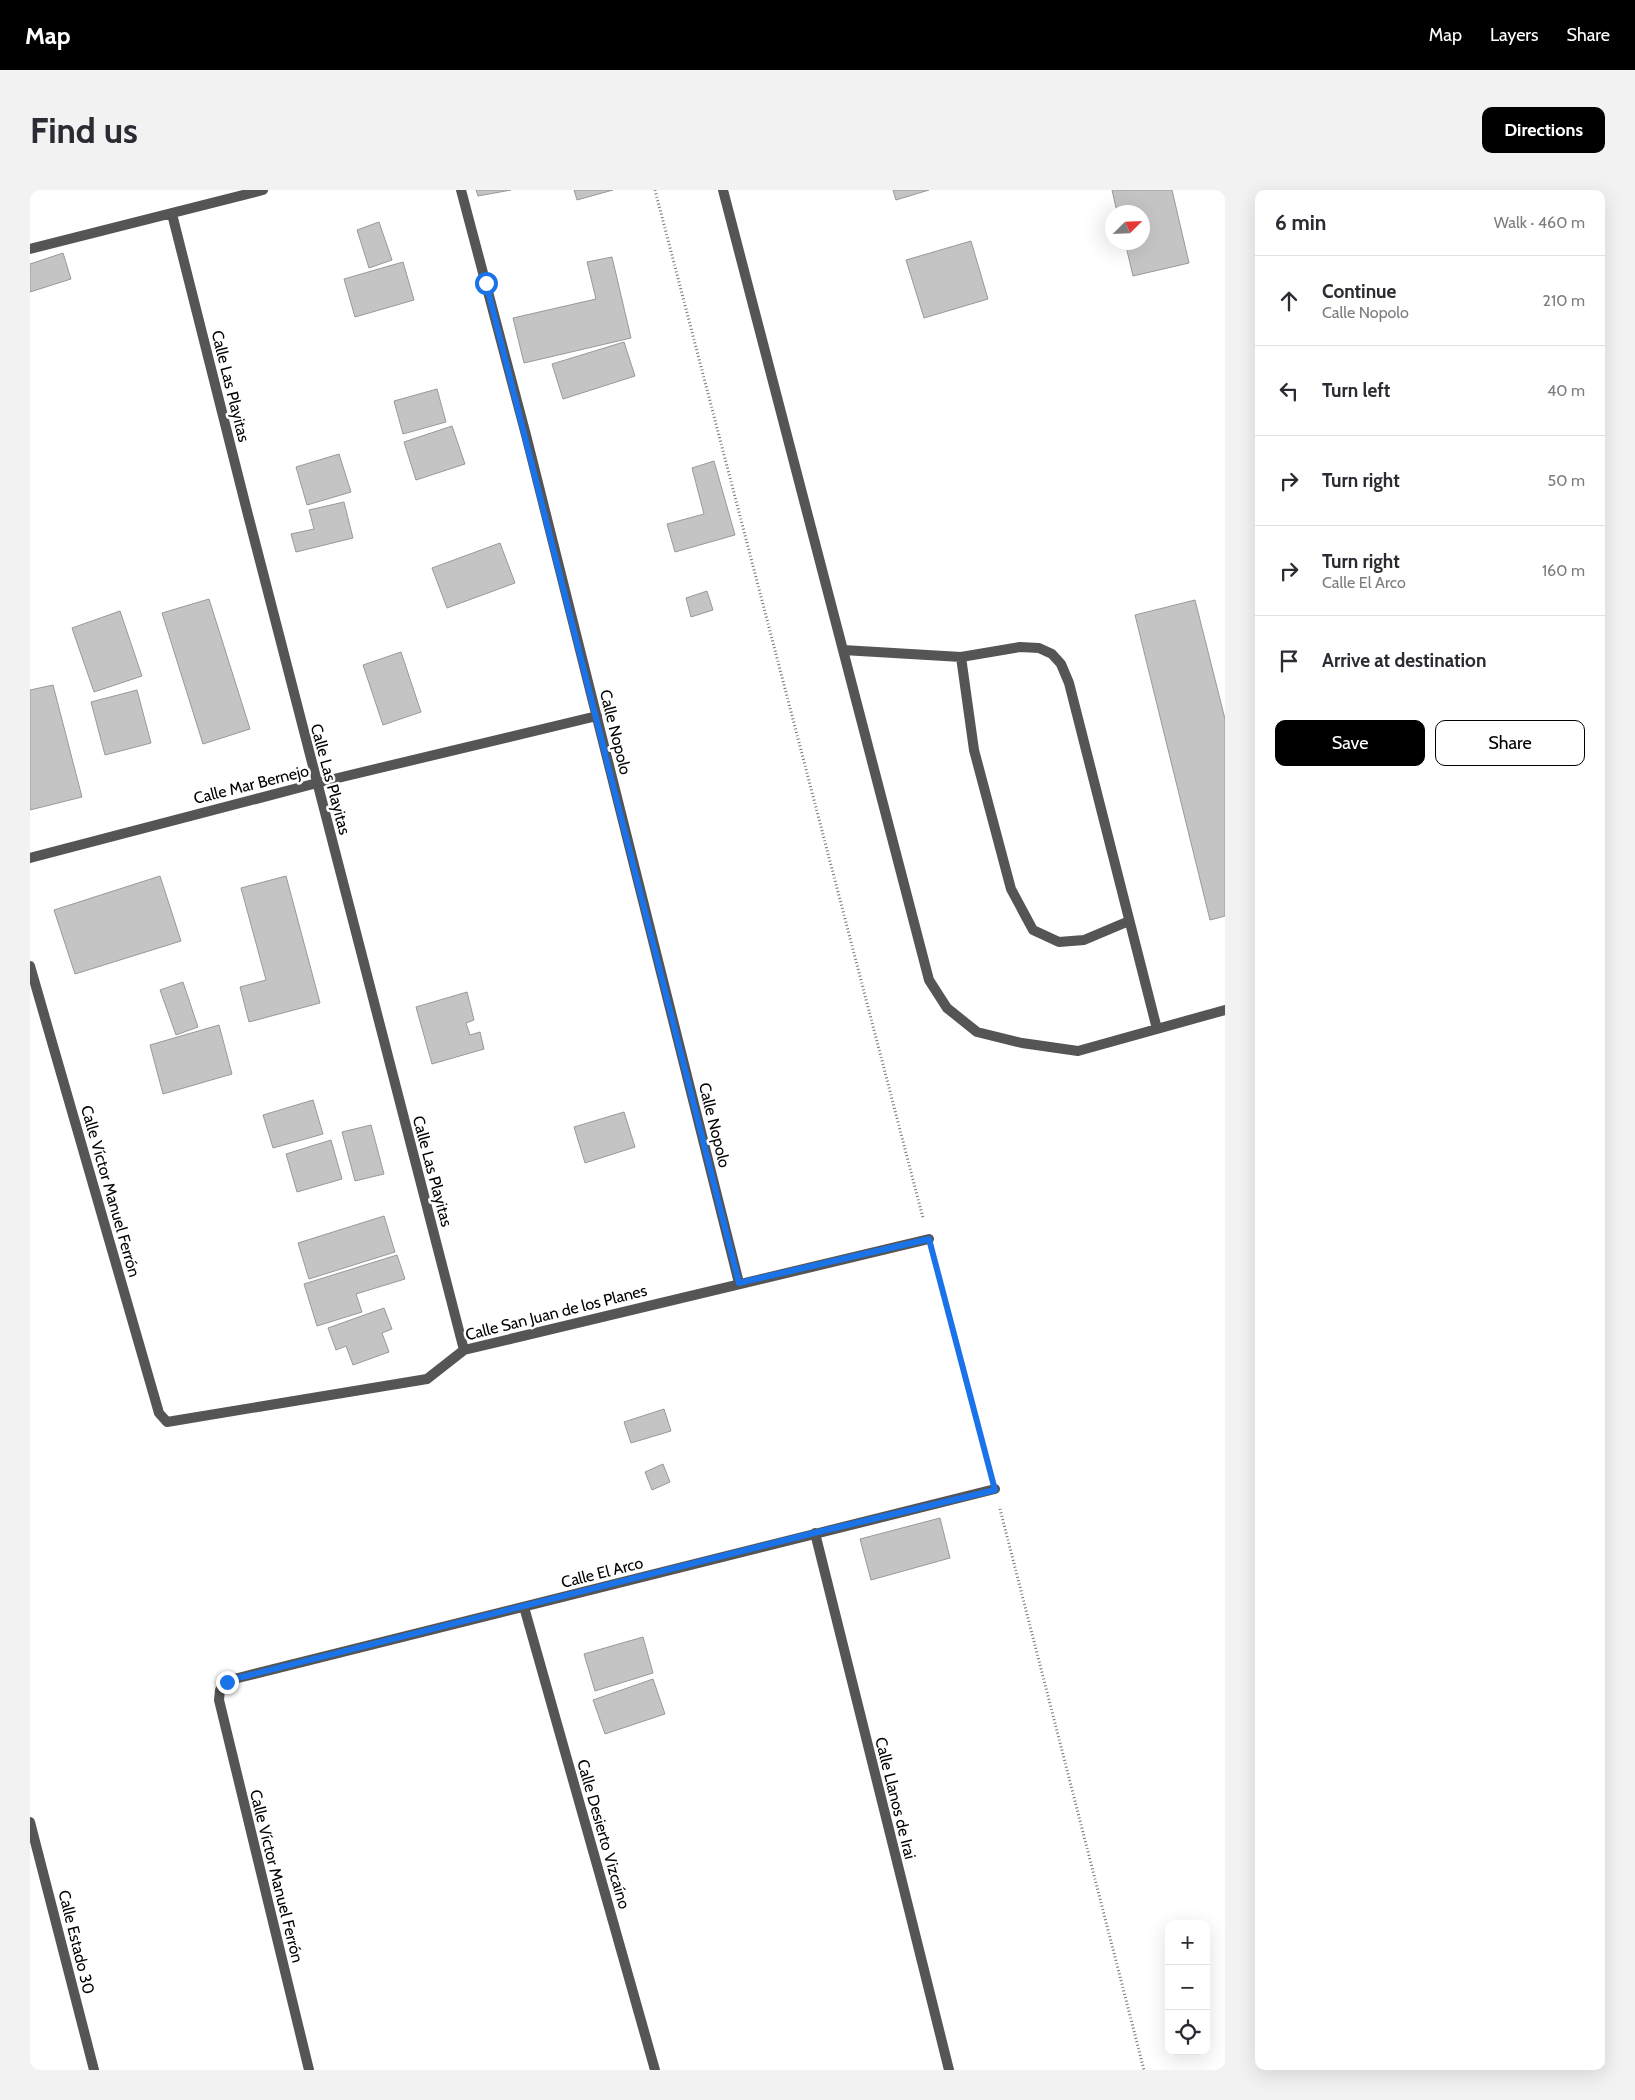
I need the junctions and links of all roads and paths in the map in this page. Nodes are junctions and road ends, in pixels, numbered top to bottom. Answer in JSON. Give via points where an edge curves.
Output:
{"nodes":[{"id":1,"x":263,"y":190,"type":"edge"},
{"id":2,"x":461,"y":190,"type":"edge"},
{"id":3,"x":655,"y":190,"type":"edge"},
{"id":4,"x":723,"y":190,"type":"edge"},
{"id":5,"x":172,"y":214,"type":"junction"},
{"id":6,"x":30,"y":249,"type":"edge"},
{"id":7,"x":842,"y":650,"type":"junction"},
{"id":8,"x":961,"y":657,"type":"junction"},
{"id":9,"x":597,"y":716,"type":"junction"},
{"id":10,"x":317,"y":783,"type":"junction"},
{"id":11,"x":30,"y":858,"type":"edge"},
{"id":12,"x":1129,"y":921,"type":"junction"},
{"id":13,"x":30,"y":966,"type":"edge"},
{"id":14,"x":1225,"y":1010,"type":"edge"},
{"id":15,"x":1157,"y":1029,"type":"junction"},
{"id":16,"x":929,"y":1239,"type":"junction"},
{"id":17,"x":739,"y":1283,"type":"junction"},
{"id":18,"x":464,"y":1350,"type":"junction"},
{"id":19,"x":167,"y":1422,"type":"joint"},
{"id":20,"x":995,"y":1490,"type":"junction"},
{"id":21,"x":814,"y":1533,"type":"junction"},
{"id":22,"x":524,"y":1607,"type":"junction"},
{"id":23,"x":220,"y":1690,"type":"joint"},
{"id":24,"x":30,"y":1822,"type":"edge"},
{"id":25,"x":94,"y":2070,"type":"edge"},
{"id":26,"x":309,"y":2070,"type":"edge"},
{"id":27,"x":654,"y":2070,"type":"edge"},
{"id":28,"x":949,"y":2070,"type":"edge"},
{"id":29,"x":1144,"y":2070,"type":"edge"}],
"edges":[{"from":1,"to":5,"type":"street"},
{"from":2,"to":9,"type":"street","name":"Calle Nopolo"},
{"from":3,"to":16,"type":"path"},
{"from":4,"to":7,"type":"street"},
{"from":5,"to":6,"type":"street"},
{"from":5,"to":10,"type":"street","name":"Calle Las Playitas"},
{"from":7,"to":8,"type":"street"},
{"from":7,"to":15,"type":"street","via":[[928,980],[947,1008],[977,1032],[1078,1051]]},
{"from":8,"to":12,"type":"street","via":[[1039,648],[1052,654],[1061,664],[1069,684]]},
{"from":8,"to":12,"type":"street","via":[[974,750],[1012,889],[1033,930],[1059,942],[1084,940]]},
{"from":9,"to":10,"type":"street","name":"Calle Mar Bernejo"},
{"from":9,"to":17,"type":"street","name":"Calle Nopolo"},
{"from":10,"to":11,"type":"street","name":"Calle Mar Bernejo"},
{"from":10,"to":18,"type":"street","name":"Calle Las Playitas"},
{"from":12,"to":15,"type":"street"},
{"from":13,"to":19,"type":"street","name":"Calle Víctor Manuel Ferrón","via":[[159,1414]]},
{"from":14,"to":15,"type":"street"},
{"from":16,"to":17,"type":"street","name":"Calle San Juan de los Planes"},
{"from":16,"to":20,"type":"path"},
{"from":17,"to":18,"type":"street","name":"Calle San Juan de los Planes"},
{"from":18,"to":19,"type":"street","name":"Calle San Juan de los Planes","via":[[427,1379]]},
{"from":20,"to":21,"type":"street","name":"Calle El Arco"},
{"from":20,"to":29,"type":"path"},
{"from":21,"to":22,"type":"street","name":"Calle El Arco"},
{"from":21,"to":28,"type":"street","name":"Calle Llanos de Irai"},
{"from":22,"to":23,"type":"street","name":"Calle El Arco","via":[[238,1678],[227,1682]]},
{"from":22,"to":27,"type":"street","name":"Calle Desierto Vizcaíno"},
{"from":23,"to":26,"type":"street","name":"Calle Víctor Manuel Ferrón","via":[[219,1700]]},
{"from":24,"to":25,"type":"street","name":"Calle Estado 30"}]}
